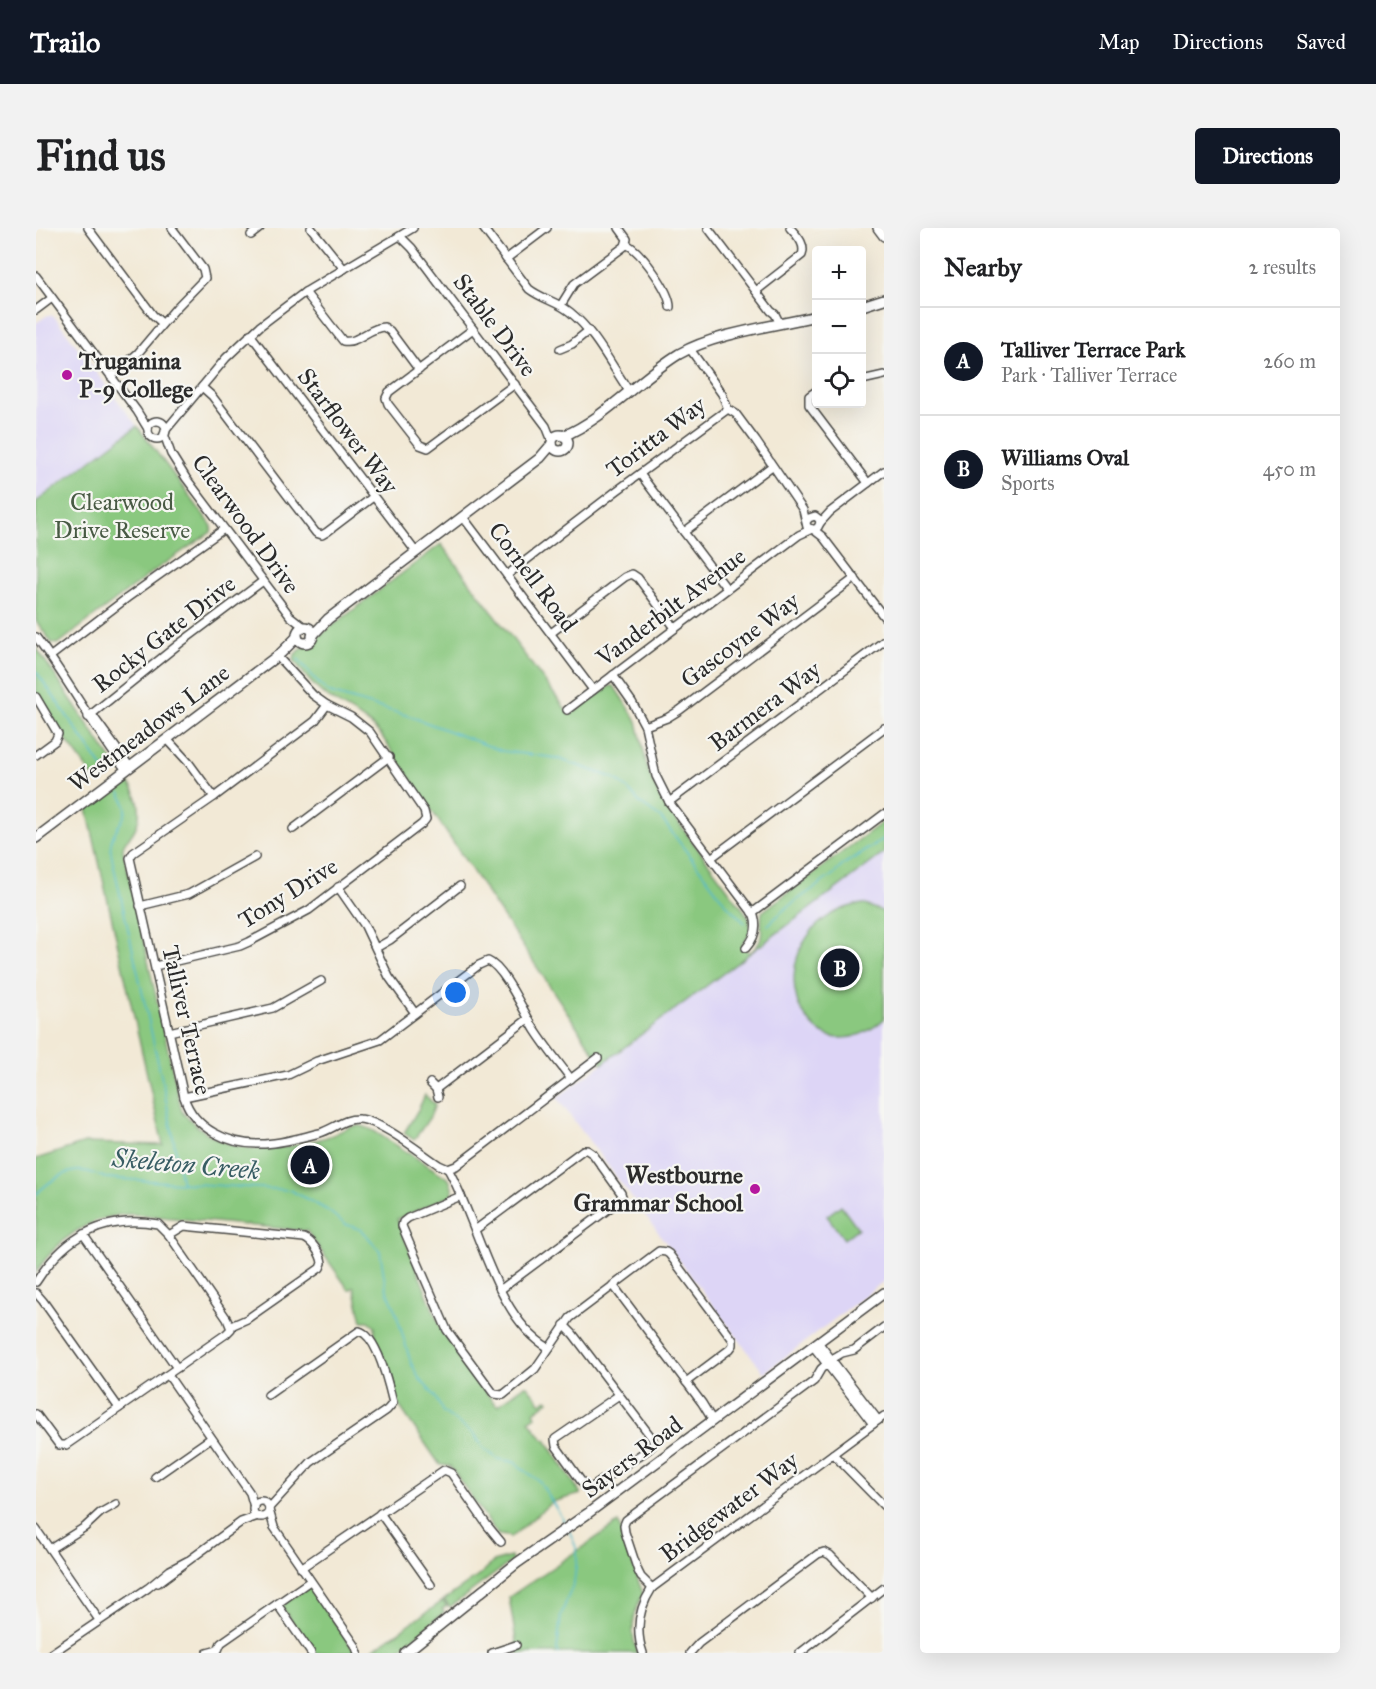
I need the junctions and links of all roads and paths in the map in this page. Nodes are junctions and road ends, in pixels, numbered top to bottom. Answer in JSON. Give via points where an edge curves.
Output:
{"nodes":[{"id":1,"x":88,"y":228,"type":"edge"},
{"id":2,"x":172,"y":228,"type":"edge"},
{"id":3,"x":260,"y":228,"type":"edge"},
{"id":4,"x":311,"y":228,"type":"edge"},
{"id":5,"x":413,"y":228,"type":"edge"},
{"id":6,"x":483,"y":228,"type":"edge"},
{"id":7,"x":548,"y":228,"type":"edge"},
{"id":8,"x":619,"y":228,"type":"edge"},
{"id":9,"x":708,"y":228,"type":"edge"},
{"id":10,"x":790,"y":228,"type":"edge"},
{"id":11,"x":878,"y":228,"type":"edge"},
{"id":12,"x":251,"y":235,"type":"dead end"},
{"id":13,"x":403,"y":235,"type":"junction"},
{"id":14,"x":884,"y":236,"type":"edge"},
{"id":15,"x":626,"y":244,"type":"junction"},
{"id":16,"x":506,"y":259,"type":"junction"},
{"id":17,"x":342,"y":270,"type":"junction"},
{"id":18,"x":36,"y":276,"type":"edge"},
{"id":19,"x":756,"y":291,"type":"junction"},
{"id":20,"x":304,"y":292,"type":"junction"},
{"id":21,"x":52,"y":298,"type":"junction"},
{"id":22,"x":884,"y":299,"type":"edge"},
{"id":23,"x":866,"y":304,"type":"edge"},
{"id":24,"x":561,"y":305,"type":"junction"},
{"id":25,"x":670,"y":307,"type":"dead end"},
{"id":26,"x":36,"y":310,"type":"edge"},
{"id":27,"x":812,"y":317,"type":"edge"},
{"id":28,"x":162,"y":323,"type":"junction"},
{"id":29,"x":777,"y":325,"type":"junction"},
{"id":30,"x":473,"y":329,"type":"junction"},
{"id":31,"x":588,"y":331,"type":"junction"},
{"id":32,"x":250,"y":333,"type":"junction"},
{"id":33,"x":560,"y":349,"type":"dead end"},
{"id":34,"x":690,"y":349,"type":"junction"},
{"id":35,"x":419,"y":369,"type":"junction"},
{"id":36,"x":884,"y":375,"type":"edge"},
{"id":37,"x":111,"y":377,"type":"junction"},
{"id":38,"x":866,"y":379,"type":"edge"},
{"id":39,"x":515,"y":384,"type":"junction"},
{"id":40,"x":202,"y":387,"type":"junction"},
{"id":41,"x":631,"y":389,"type":"junction"},
{"id":42,"x":812,"y":393,"type":"edge"},
{"id":43,"x":728,"y":410,"type":"junction"},
{"id":44,"x":137,"y":411,"type":"junction"},
{"id":45,"x":179,"y":412,"type":"junction"},
{"id":46,"x":156,"y":422,"type":"junction"},
{"id":47,"x":148,"y":429,"type":"junction"},
{"id":48,"x":165,"y":432,"type":"junction"},
{"id":49,"x":157,"y":439,"type":"junction"},
{"id":50,"x":559,"y":442,"type":"junction"},
{"id":51,"x":171,"y":454,"type":"junction"},
{"id":52,"x":772,"y":466,"type":"junction"},
{"id":53,"x":884,"y":471,"type":"edge"},
{"id":54,"x":640,"y":474,"type":"junction"},
{"id":55,"x":868,"y":483,"type":"junction"},
{"id":56,"x":373,"y":497,"type":"junction"},
{"id":57,"x":803,"y":510,"type":"junction"},
{"id":58,"x":830,"y":512,"type":"junction"},
{"id":59,"x":814,"y":516,"type":"junction"},
{"id":60,"x":463,"y":517,"type":"junction"},
{"id":61,"x":813,"y":526,"type":"junction"},
{"id":62,"x":224,"y":529,"type":"junction"},
{"id":63,"x":684,"y":532,"type":"junction"},
{"id":64,"x":416,"y":552,"type":"junction"},
{"id":65,"x":507,"y":575,"type":"junction"},
{"id":66,"x":855,"y":578,"type":"junction"},
{"id":67,"x":263,"y":581,"type":"junction"},
{"id":68,"x":727,"y":589,"type":"junction"},
{"id":69,"x":884,"y":617,"type":"edge"},
{"id":70,"x":328,"y":619,"type":"junction"},
{"id":71,"x":675,"y":628,"type":"junction"},
{"id":72,"x":301,"y":631,"type":"junction"},
{"id":73,"x":551,"y":633,"type":"junction"},
{"id":74,"x":36,"y":637,"type":"edge"},
{"id":75,"x":310,"y":639,"type":"junction"},
{"id":76,"x":884,"y":641,"type":"edge"},
{"id":77,"x":281,"y":653,"type":"junction"},
{"id":78,"x":51,"y":656,"type":"junction"},
{"id":79,"x":613,"y":675,"type":"junction"},
{"id":80,"x":593,"y":690,"type":"junction"},
{"id":81,"x":36,"y":697,"type":"edge"},
{"id":82,"x":327,"y":705,"type":"junction"},
{"id":83,"x":567,"y":710,"type":"dead end"},
{"id":84,"x":89,"y":715,"type":"junction"},
{"id":85,"x":645,"y":726,"type":"junction"},
{"id":86,"x":884,"y":728,"type":"edge"},
{"id":87,"x":169,"y":737,"type":"junction"},
{"id":88,"x":36,"y":755,"type":"edge"},
{"id":89,"x":389,"y":757,"type":"junction"},
{"id":90,"x":128,"y":768,"type":"junction"},
{"id":91,"x":214,"y":797,"type":"junction"},
{"id":92,"x":669,"y":802,"type":"junction"},
{"id":93,"x":884,"y":814,"type":"edge"},
{"id":94,"x":293,"y":829,"type":"dead end"},
{"id":95,"x":36,"y":837,"type":"edge"},
{"id":96,"x":255,"y":857,"type":"dead end"},
{"id":97,"x":711,"y":858,"type":"junction"},
{"id":98,"x":460,"y":886,"type":"dead end"},
{"id":99,"x":338,"y":887,"type":"junction"},
{"id":100,"x":140,"y":906,"type":"junction"},
{"id":101,"x":752,"y":913,"type":"junction"},
{"id":102,"x":376,"y":948,"type":"junction"},
{"id":103,"x":746,"y":948,"type":"dead end"},
{"id":104,"x":154,"y":966,"type":"junction"},
{"id":105,"x":321,"y":981,"type":"dead end"},
{"id":106,"x":415,"y":1013,"type":"junction"},
{"id":107,"x":528,"y":1019,"type":"junction"},
{"id":108,"x":169,"y":1032,"type":"junction"},
{"id":109,"x":598,"y":1058,"type":"dead end"},
{"id":110,"x":571,"y":1079,"type":"junction"},
{"id":111,"x":434,"y":1089,"type":"dead end"},
{"id":112,"x":184,"y":1097,"type":"junction"},
{"id":113,"x":448,"y":1169,"type":"junction"},
{"id":114,"x":461,"y":1196,"type":"junction"},
{"id":115,"x":475,"y":1230,"type":"junction"},
{"id":116,"x":83,"y":1234,"type":"junction"},
{"id":117,"x":169,"y":1235,"type":"junction"},
{"id":118,"x":36,"y":1282,"type":"edge"},
{"id":119,"x":613,"y":1285,"type":"junction"},
{"id":120,"x":500,"y":1290,"type":"junction"},
{"id":121,"x":36,"y":1293,"type":"edge"},
{"id":122,"x":884,"y":1293,"type":"edge"},
{"id":123,"x":564,"y":1325,"type":"junction"},
{"id":124,"x":231,"y":1326,"type":"junction"},
{"id":125,"x":884,"y":1327,"type":"edge"},
{"id":126,"x":815,"y":1344,"type":"junction"},
{"id":127,"x":549,"y":1348,"type":"junction"},
{"id":128,"x":829,"y":1362,"type":"junction"},
{"id":129,"x":177,"y":1368,"type":"junction"},
{"id":130,"x":168,"y":1375,"type":"junction"},
{"id":131,"x":686,"y":1382,"type":"junction"},
{"id":132,"x":268,"y":1395,"type":"dead end"},
{"id":133,"x":619,"y":1395,"type":"junction"},
{"id":134,"x":702,"y":1403,"type":"junction"},
{"id":135,"x":119,"y":1408,"type":"junction"},
{"id":136,"x":724,"y":1412,"type":"junction"},
{"id":137,"x":36,"y":1414,"type":"edge"},
{"id":138,"x":878,"y":1420,"type":"edge"},
{"id":139,"x":713,"y":1421,"type":"junction"},
{"id":140,"x":43,"y":1425,"type":"junction"},
{"id":141,"x":36,"y":1430,"type":"edge"},
{"id":142,"x":211,"y":1438,"type":"junction"},
{"id":143,"x":833,"y":1454,"type":"junction"},
{"id":144,"x":155,"y":1477,"type":"dead end"},
{"id":145,"x":250,"y":1493,"type":"junction"},
{"id":146,"x":116,"y":1504,"type":"dead end"},
{"id":147,"x":266,"y":1505,"type":"junction"},
{"id":148,"x":884,"y":1506,"type":"edge"},
{"id":149,"x":256,"y":1512,"type":"junction"},
{"id":150,"x":380,"y":1513,"type":"junction"},
{"id":151,"x":274,"y":1527,"type":"junction"},
{"id":152,"x":36,"y":1529,"type":"edge"},
{"id":153,"x":501,"y":1542,"type":"dead end"},
{"id":154,"x":50,"y":1549,"type":"junction"},
{"id":155,"x":302,"y":1568,"type":"junction"},
{"id":156,"x":310,"y":1581,"type":"junction"},
{"id":157,"x":431,"y":1586,"type":"dead end"},
{"id":158,"x":652,"y":1588,"type":"junction"},
{"id":159,"x":884,"y":1588,"type":"edge"},
{"id":160,"x":872,"y":1598,"type":"junction"},
{"id":161,"x":277,"y":1604,"type":"junction"},
{"id":162,"x":99,"y":1620,"type":"junction"},
{"id":163,"x":354,"y":1645,"type":"junction"},
{"id":164,"x":516,"y":1645,"type":"dead end"},
{"id":165,"x":219,"y":1651,"type":"edge"},
{"id":166,"x":508,"y":1651,"type":"edge"},
{"id":167,"x":52,"y":1653,"type":"edge"},
{"id":168,"x":207,"y":1653,"type":"edge"},
{"id":169,"x":311,"y":1653,"type":"edge"},
{"id":170,"x":358,"y":1653,"type":"edge"},
{"id":171,"x":364,"y":1653,"type":"edge"},
{"id":172,"x":405,"y":1653,"type":"edge"},
{"id":173,"x":492,"y":1653,"type":"edge"},
{"id":174,"x":644,"y":1653,"type":"edge"},
{"id":175,"x":690,"y":1653,"type":"edge"},
{"id":176,"x":800,"y":1653,"type":"edge"}],
"edges":[{"from":1,"to":28,"type":"street"},
{"from":2,"to":28,"type":"street","via":[[203,269],[205,278]]},
{"from":3,"to":12,"type":"street"},
{"from":4,"to":17,"type":"street"},
{"from":5,"to":13,"type":"street"},
{"from":6,"to":16,"type":"street"},
{"from":7,"to":16,"type":"street"},
{"from":8,"to":15,"type":"street"},
{"from":9,"to":19,"type":"street"},
{"from":10,"to":19,"type":"street","via":[[804,247],[802,255]]},
{"from":11,"to":14,"type":"street"},
{"from":13,"to":17,"type":"street"},
{"from":13,"to":30,"type":"street","name":"Stable Drive"},
{"from":15,"to":24,"type":"street","via":[[574,284]]},
{"from":15,"to":25,"type":"street","via":[[636,251],[663,287]]},
{"from":16,"to":24,"type":"street","via":[[529,289]]},
{"from":17,"to":20,"type":"street"},
{"from":18,"to":21,"type":"street"},
{"from":19,"to":29,"type":"street"},
{"from":20,"to":32,"type":"street"},
{"from":20,"to":35,"type":"street","via":[[340,340],[351,342],[384,327]]},
{"from":21,"to":26,"type":"street"},
{"from":21,"to":37,"type":"street"},
{"from":22,"to":23,"type":"street"},
{"from":24,"to":31,"type":"street"},
{"from":27,"to":29,"type":"street","name":"Westmeadows Lane"},
{"from":28,"to":37,"type":"street","via":[[138,353]]},
{"from":29,"to":34,"type":"street","name":"Westmeadows Lane"},
{"from":30,"to":35,"type":"street"},
{"from":30,"to":39,"type":"street","name":"Stable Drive"},
{"from":31,"to":33,"type":"street"},
{"from":31,"to":41,"type":"street"},
{"from":32,"to":40,"type":"street"},
{"from":32,"to":56,"type":"street","name":"Starflower Way"},
{"from":34,"to":41,"type":"street","name":"Westmeadows Lane"},
{"from":34,"to":43,"type":"street","via":[[725,399]]},
{"from":35,"to":39,"type":"street","via":[[386,398],[426,448]]},
{"from":36,"to":38,"type":"street"},
{"from":37,"to":44,"type":"street"},
{"from":39,"to":50,"type":"street","name":"Stable Drive"},
{"from":40,"to":45,"type":"street"},
{"from":40,"to":56,"type":"street","via":[[316,533],[327,532]]},
{"from":41,"to":50,"type":"street","name":"Westmeadows Lane"},
{"from":42,"to":55,"type":"street","via":[[808,398],[810,407]]},
{"from":43,"to":52,"type":"street","name":"Toritta Way","via":[[736,414]]},
{"from":43,"to":54,"type":"street","name":"Toritta Way"},
{"from":44,"to":46,"type":"street"},
{"from":44,"to":47,"type":"street"},
{"from":45,"to":46,"type":"street"},
{"from":45,"to":48,"type":"street"},
{"from":46,"to":47,"type":"street"},
{"from":46,"to":48,"type":"street","via":[[164,425]]},
{"from":47,"to":49,"type":"street","via":[[151,437]]},
{"from":48,"to":49,"type":"street"},
{"from":48,"to":51,"type":"street","name":"Clearwood Drive"},
{"from":49,"to":51,"type":"street","name":"Clearwood Drive"},
{"from":50,"to":60,"type":"street","name":"Westmeadows Lane"},
{"from":51,"to":62,"type":"street","name":"Clearwood Drive"},
{"from":52,"to":57,"type":"street","name":"Toritta Way"},
{"from":52,"to":63,"type":"street"},
{"from":53,"to":55,"type":"street","name":"Vanderbilt Avenue"},
{"from":54,"to":63,"type":"street"},
{"from":54,"to":65,"type":"street","name":"Toritta Way"},
{"from":55,"to":58,"type":"street","name":"Vanderbilt Avenue"},
{"from":56,"to":64,"type":"street","name":"Starflower Way"},
{"from":57,"to":59,"type":"street","name":"Toritta Way"},
{"from":57,"to":61,"type":"street","name":"Toritta Way"},
{"from":58,"to":59,"type":"street","name":"Vanderbilt Avenue"},
{"from":58,"to":61,"type":"street","name":"Vanderbilt Avenue"},
{"from":59,"to":61,"type":"street","via":[[809,518]]},
{"from":60,"to":64,"type":"street","name":"Westmeadows Lane"},
{"from":60,"to":65,"type":"street","name":"Cornell Road"},
{"from":61,"to":66,"type":"street","name":"Toritta Way"},
{"from":61,"to":68,"type":"street","name":"Vanderbilt Avenue"},
{"from":62,"to":67,"type":"street","name":"Clearwood Drive"},
{"from":62,"to":78,"type":"street"},
{"from":63,"to":68,"type":"street"},
{"from":64,"to":70,"type":"street","name":"Westmeadows Lane"},
{"from":65,"to":73,"type":"street","name":"Cornell Road"},
{"from":66,"to":69,"type":"street","name":"Toritta Way"},
{"from":66,"to":85,"type":"street","name":"Gascoyne Way","via":[[680,710]]},
{"from":67,"to":72,"type":"street","name":"Clearwood Drive"},
{"from":67,"to":84,"type":"street","name":"Rocky Gate Drive"},
{"from":68,"to":71,"type":"street","name":"Vanderbilt Avenue"},
{"from":70,"to":72,"type":"street","name":"Westmeadows Lane"},
{"from":70,"to":75,"type":"street","name":"Westmeadows Lane"},
{"from":71,"to":73,"type":"street","via":[[632,574]]},
{"from":71,"to":79,"type":"street","name":"Vanderbilt Avenue"},
{"from":72,"to":75,"type":"street","via":[[302,642]]},
{"from":72,"to":77,"type":"street","name":"Westmeadows Lane"},
{"from":73,"to":80,"type":"street","name":"Cornell Road"},
{"from":74,"to":78,"type":"street"},
{"from":75,"to":77,"type":"street","name":"Westmeadows Lane"},
{"from":76,"to":92,"type":"street","name":"Barmera Way"},
{"from":77,"to":82,"type":"street","via":[[309,692]]},
{"from":77,"to":87,"type":"street","name":"Westmeadows Lane"},
{"from":78,"to":84,"type":"street"},
{"from":79,"to":80,"type":"street","name":"Vanderbilt Avenue"},
{"from":79,"to":85,"type":"street"},
{"from":80,"to":83,"type":"street","name":"Vanderbilt Avenue"},
{"from":81,"to":88,"type":"street","via":[[58,734]]},
{"from":82,"to":89,"type":"street","via":[[362,725]]},
{"from":82,"to":91,"type":"street","via":[[315,721]]},
{"from":84,"to":90,"type":"street"},
{"from":85,"to":92,"type":"street","via":[[656,776]]},
{"from":86,"to":97,"type":"street"},
{"from":87,"to":90,"type":"street","name":"Westmeadows Lane"},
{"from":87,"to":91,"type":"street"},
{"from":89,"to":94,"type":"street"},
{"from":89,"to":99,"type":"street","name":"Tony Drive","via":[[426,819]]},
{"from":90,"to":95,"type":"street","name":"Westmeadows Lane"},
{"from":91,"to":100,"type":"street","name":"Talliver Terrace","via":[[130,856]]},
{"from":92,"to":97,"type":"street"},
{"from":93,"to":101,"type":"street"},
{"from":96,"to":100,"type":"street","via":[[189,894]]},
{"from":97,"to":101,"type":"street"},
{"from":98,"to":102,"type":"street"},
{"from":99,"to":102,"type":"street"},
{"from":99,"to":104,"type":"street","name":"Tony Drive","via":[[309,910],[249,942]]},
{"from":100,"to":104,"type":"street","name":"Talliver Terrace"},
{"from":101,"to":103,"type":"street","via":[[755,934]]},
{"from":102,"to":106,"type":"street","via":[[389,977]]},
{"from":104,"to":108,"type":"street","name":"Talliver Terrace"},
{"from":105,"to":108,"type":"street","via":[[273,1008]]},
{"from":106,"to":107,"type":"street","via":[[488,961],[503,976]]},
{"from":106,"to":112,"type":"street","via":[[380,1040],[288,1075]]},
{"from":107,"to":110,"type":"street"},
{"from":107,"to":111,"type":"street"},
{"from":108,"to":112,"type":"street","name":"Talliver Terrace"},
{"from":109,"to":110,"type":"street"},
{"from":110,"to":113,"type":"street"},
{"from":112,"to":113,"type":"street","name":"Talliver Terrace","via":[[205,1128],[223,1138],[263,1144],[322,1132],[358,1119],[377,1125]]},
{"from":113,"to":114,"type":"street"},
{"from":114,"to":115,"type":"street"},
{"from":114,"to":127,"type":"street","via":[[408,1218],[402,1226],[447,1330],[498,1396],[531,1373]]},
{"from":115,"to":120,"type":"street"},
{"from":115,"to":120,"type":"street","via":[[583,1150],[593,1154],[621,1193],[618,1202]]},
{"from":116,"to":117,"type":"street","via":[[105,1224],[135,1221],[160,1224]]},
{"from":116,"to":118,"type":"street","via":[[58,1253]]},
{"from":116,"to":129,"type":"street"},
{"from":117,"to":124,"type":"street"},
{"from":117,"to":124,"type":"street","via":[[185,1226],[304,1238],[320,1256],[320,1268]]},
{"from":119,"to":123,"type":"street"},
{"from":119,"to":131,"type":"street"},
{"from":119,"to":131,"type":"street","via":[[655,1253],[663,1250],[669,1254],[733,1343]]},
{"from":120,"to":127,"type":"street","via":[[532,1336]]},
{"from":121,"to":135,"type":"street"},
{"from":122,"to":126,"type":"street","name":"Sayers Road"},
{"from":123,"to":127,"type":"street"},
{"from":123,"to":133,"type":"street"},
{"from":124,"to":129,"type":"street","via":[[226,1334]]},
{"from":125,"to":128,"type":"street","via":[[854,1350]]},
{"from":126,"to":128,"type":"street"},
{"from":126,"to":136,"type":"street","name":"Sayers Road"},
{"from":128,"to":138,"type":"street"},
{"from":128,"to":158,"type":"street","via":[[814,1381],[626,1520],[625,1532],[640,1577]]},
{"from":129,"to":130,"type":"street"},
{"from":130,"to":135,"type":"street"},
{"from":130,"to":142,"type":"street"},
{"from":131,"to":134,"type":"street"},
{"from":132,"to":147,"type":"street","via":[[360,1331],[366,1334],[382,1365],[393,1403],[311,1462]]},
{"from":133,"to":133,"type":"street","via":[[654,1444],[586,1488],[556,1446],[555,1438]]},
{"from":134,"to":136,"type":"street","via":[[714,1413]]},
{"from":134,"to":139,"type":"street"},
{"from":135,"to":140,"type":"street","via":[[63,1446]]},
{"from":136,"to":139,"type":"street","name":"Sayers Road"},
{"from":137,"to":140,"type":"street"},
{"from":138,"to":143,"type":"street","name":"Bridgewater Way"},
{"from":139,"to":172,"type":"street","name":"Sayers Road","via":[[517,1563]]},
{"from":140,"to":141,"type":"street"},
{"from":142,"to":144,"type":"street"},
{"from":142,"to":145,"type":"street"},
{"from":143,"to":148,"type":"street"},
{"from":143,"to":158,"type":"street","name":"Bridgewater Way"},
{"from":145,"to":147,"type":"street"},
{"from":145,"to":149,"type":"street"},
{"from":146,"to":154,"type":"street"},
{"from":147,"to":149,"type":"street","via":[[258,1502]]},
{"from":147,"to":149,"type":"street","via":[[266,1515]]},
{"from":147,"to":151,"type":"street"},
{"from":149,"to":151,"type":"street"},
{"from":149,"to":162,"type":"street"},
{"from":150,"to":153,"type":"street","via":[[447,1470]]},
{"from":150,"to":155,"type":"street"},
{"from":150,"to":157,"type":"street"},
{"from":151,"to":155,"type":"street"},
{"from":152,"to":154,"type":"street"},
{"from":154,"to":162,"type":"street"},
{"from":155,"to":156,"type":"street"},
{"from":156,"to":161,"type":"street"},
{"from":156,"to":163,"type":"street"},
{"from":158,"to":174,"type":"street","name":"Bridgewater Way","via":[[639,1618]]},
{"from":159,"to":160,"type":"street"},
{"from":160,"to":175,"type":"street","via":[[824,1552]]},
{"from":160,"to":176,"type":"street"},
{"from":161,"to":165,"type":"street","via":[[221,1643]]},
{"from":161,"to":169,"type":"street"},
{"from":162,"to":167,"type":"street"},
{"from":163,"to":170,"type":"street"},
{"from":163,"to":171,"type":"street"},
{"from":164,"to":166,"type":"street"},
{"from":165,"to":168,"type":"street"},
{"from":166,"to":173,"type":"street"}]}
